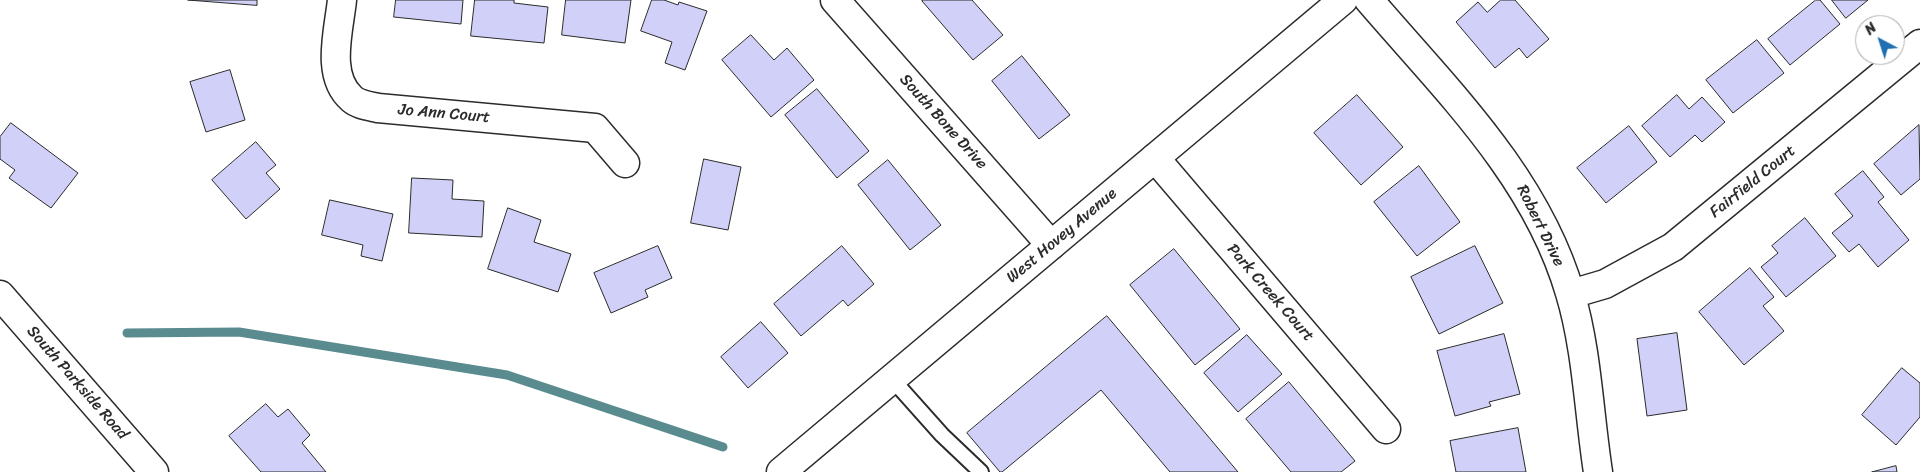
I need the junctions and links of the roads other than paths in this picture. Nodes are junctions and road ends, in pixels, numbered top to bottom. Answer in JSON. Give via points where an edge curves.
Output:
{"nodes":[{"id":1,"x":342,"y":0,"type":"edge"},
{"id":2,"x":835,"y":0,"type":"edge"},
{"id":3,"x":1343,"y":0,"type":"edge"},
{"id":4,"x":1369,"y":0,"type":"edge"},
{"id":5,"x":1920,"y":44,"type":"edge"},
{"id":6,"x":1155,"y":158,"type":"junction"},
{"id":7,"x":625,"y":163,"type":"dead end"},
{"id":8,"x":1051,"y":245,"type":"junction"},
{"id":9,"x":1571,"y":294,"type":"junction"},
{"id":10,"x":0,"y":295,"type":"edge"},
{"id":11,"x":892,"y":379,"type":"junction"},
{"id":12,"x":1386,"y":429,"type":"dead end"},
{"id":13,"x":154,"y":472,"type":"edge"},
{"id":14,"x":781,"y":472,"type":"edge"},
{"id":15,"x":980,"y":472,"type":"edge"},
{"id":16,"x":1598,"y":472,"type":"edge"}],
"edges":[{"from":1,"to":7,"type":"street","name":"Jo Ann Court","via":[[336,65],[342,87],[352,99],[378,108],[595,128]]},
{"from":2,"to":8,"type":"street","name":"South Bone Drive"},
{"from":3,"to":6,"type":"street","name":"West Hovey Avenue"},
{"from":4,"to":9,"type":"street","name":"Robert Drive","via":[[1512,170],[1554,247]]},
{"from":5,"to":9,"type":"street","name":"Fairfield Court","via":[[1673,247],[1605,284]]},
{"from":6,"to":8,"type":"street","name":"West Hovey Avenue"},
{"from":6,"to":12,"type":"street","name":"Park Creek Court"},
{"from":8,"to":11,"type":"street","name":"West Hovey Avenue"},
{"from":9,"to":16,"type":"street","name":"Robert Drive"},
{"from":10,"to":13,"type":"street","name":"South Parkside Road"},
{"from":11,"to":14,"type":"street","name":"West Hovey Avenue"},
{"from":11,"to":15,"type":"lane"}]}
